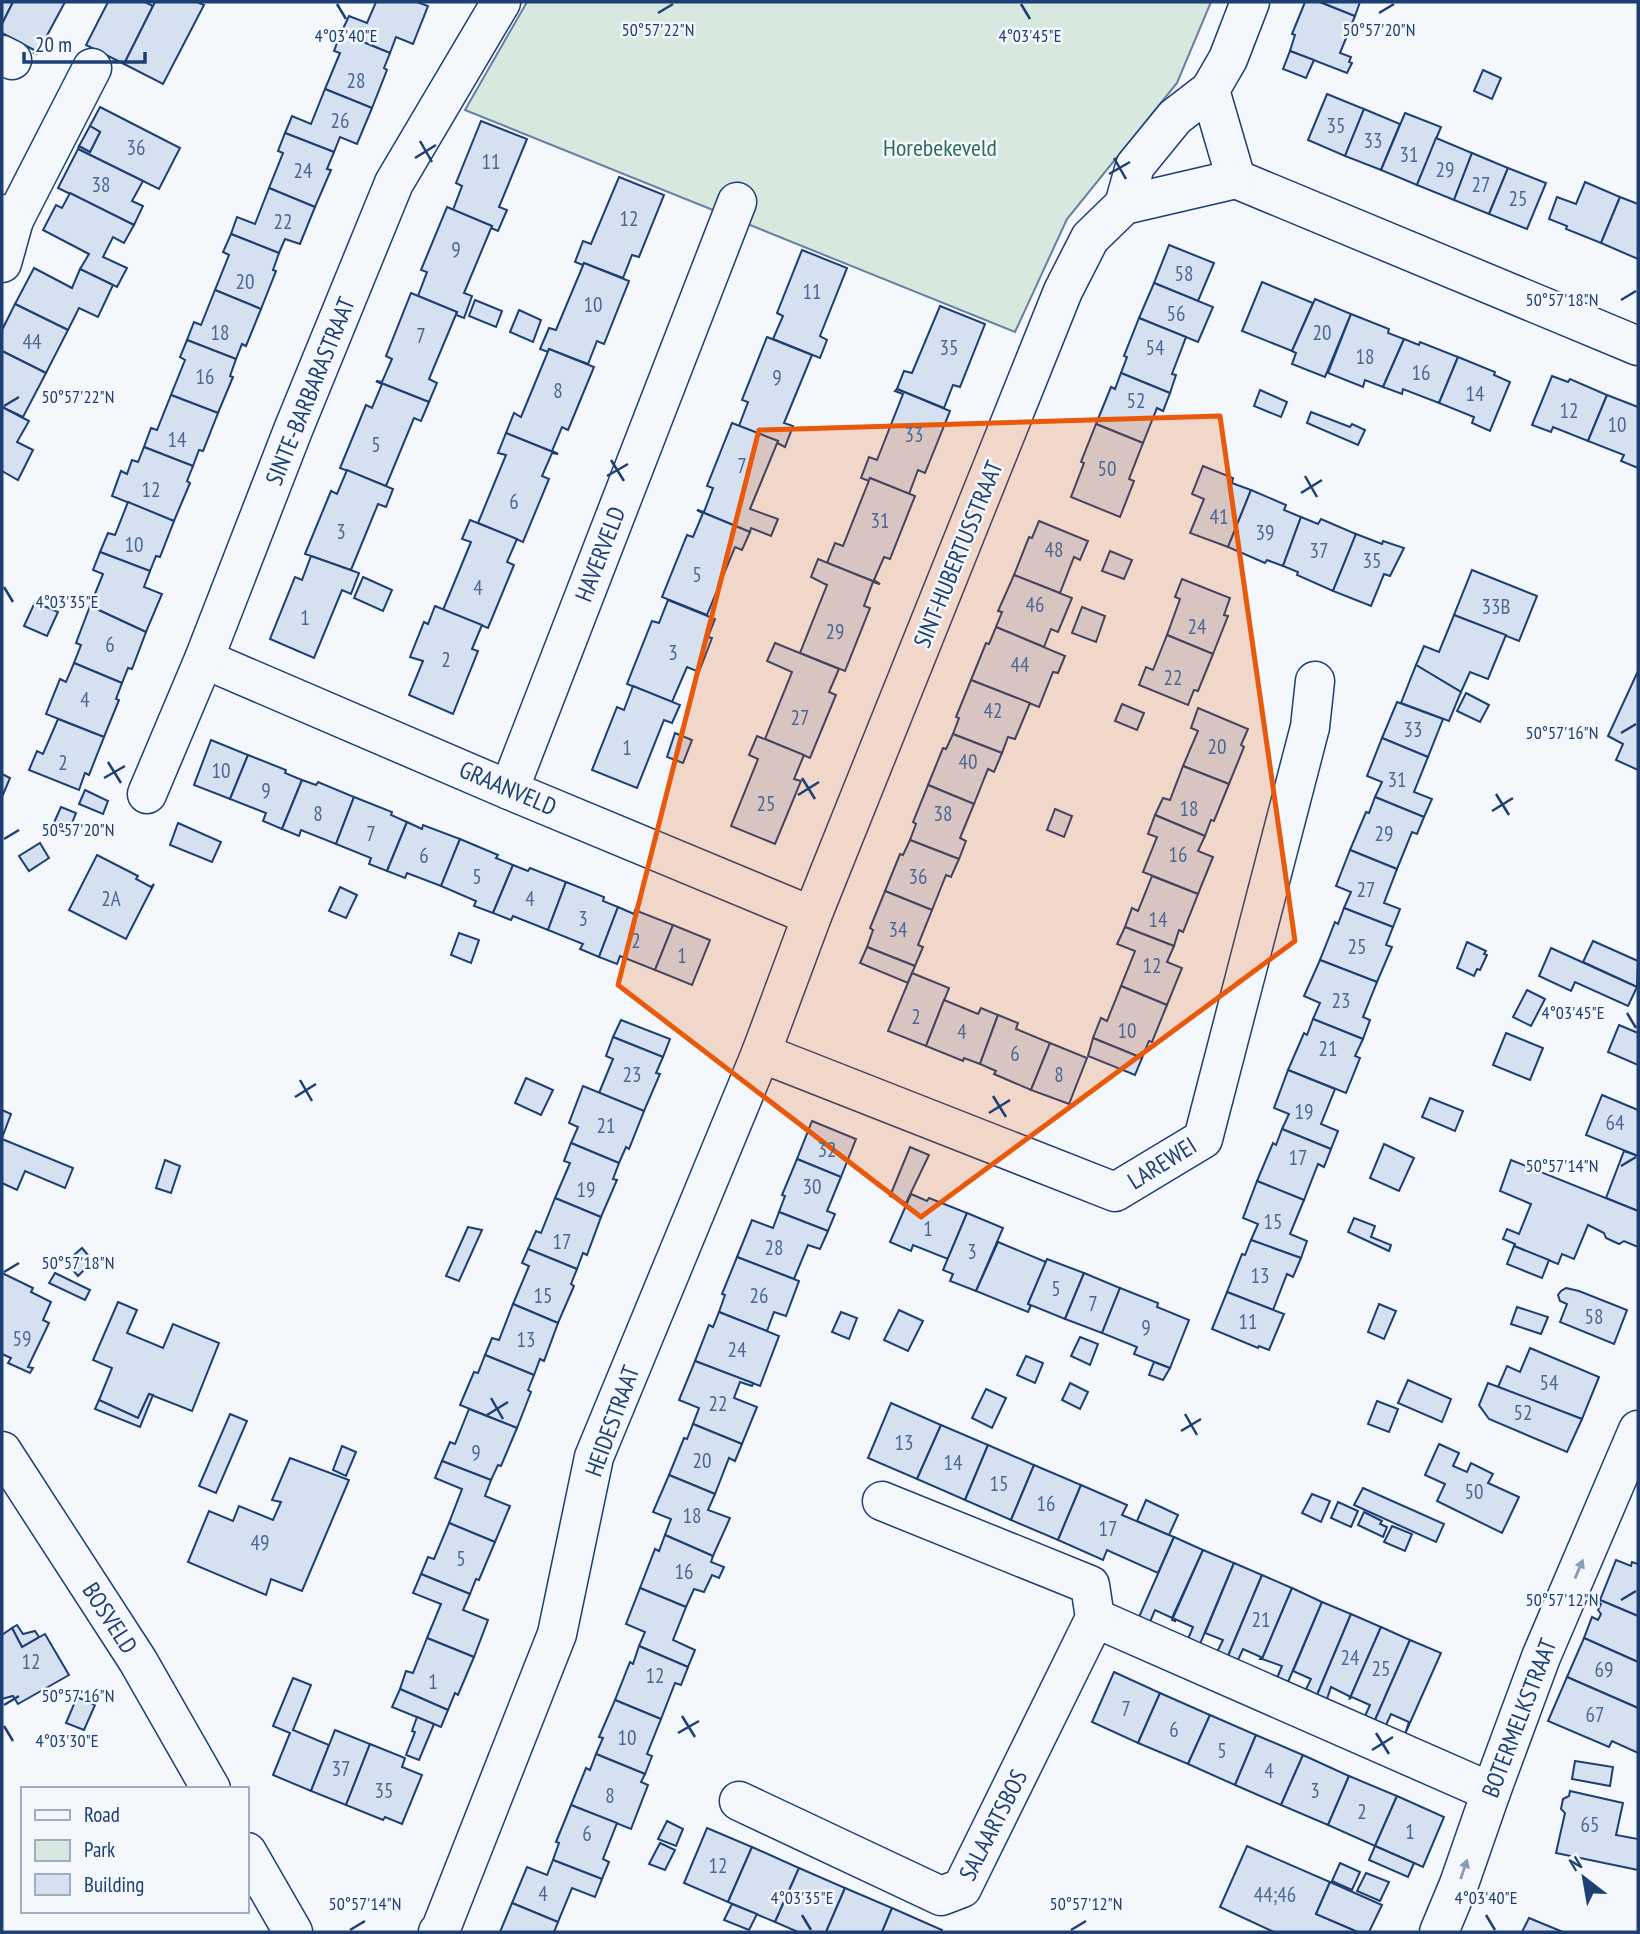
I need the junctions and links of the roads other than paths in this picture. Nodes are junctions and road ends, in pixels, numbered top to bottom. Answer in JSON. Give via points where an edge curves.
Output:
{"nodes":[{"id":1,"x":501,"y":2,"type":"edge"},
{"id":2,"x":1250,"y":2,"type":"edge"},
{"id":3,"x":92,"y":68,"type":"dead end"},
{"id":4,"x":1210,"y":90,"type":"junction"},
{"id":5,"x":1236,"y":179,"type":"junction"},
{"id":6,"x":737,"y":202,"type":"dead end"},
{"id":7,"x":1124,"y":205,"type":"junction"},
{"id":8,"x":8,"y":217,"type":"edge"},
{"id":9,"x":2,"y":263,"type":"edge"},
{"id":10,"x":1638,"y":346,"type":"edge"},
{"id":11,"x":204,"y":659,"type":"junction"},
{"id":12,"x":1315,"y":681,"type":"dead end"},
{"id":13,"x":509,"y":790,"type":"junction"},
{"id":14,"x":147,"y":794,"type":"dead end"},
{"id":15,"x":812,"y":916,"type":"junction"},
{"id":16,"x":761,"y":1053,"type":"junction"},
{"id":17,"x":1638,"y":1430,"type":"edge"},
{"id":18,"x":2,"y":1451,"type":"edge"},
{"id":19,"x":882,"y":1501,"type":"dead end"},
{"id":20,"x":1095,"y":1618,"type":"junction"},
{"id":21,"x":210,"y":1787,"type":"edge"},
{"id":22,"x":1490,"y":1791,"type":"junction"},
{"id":23,"x":739,"y":1801,"type":"dead end"},
{"id":24,"x":248,"y":1854,"type":"edge"},
{"id":25,"x":293,"y":1932,"type":"edge"},
{"id":26,"x":438,"y":1932,"type":"edge"},
{"id":27,"x":1439,"y":1932,"type":"edge"}],
"edges":[{"from":1,"to":11,"type":"street","name":"SINTE-BARBARASTRAAT","via":[[394,183]]},
{"from":2,"to":4,"type":"street","via":[[1228,59]]},
{"from":3,"to":8,"type":"street"},
{"from":4,"to":5,"type":"street"},
{"from":4,"to":7,"type":"street","via":[[1175,117],[1135,166]]},
{"from":5,"to":7,"type":"street"},
{"from":5,"to":10,"type":"street"},
{"from":6,"to":13,"type":"street","name":"HAVERVELD"},
{"from":7,"to":15,"type":"street","name":"SINT-HUBERTUSSTRAAT","via":[[1090,238],[1063,291]]},
{"from":8,"to":9,"type":"street"},
{"from":11,"to":13,"type":"street","name":"GRAANVELD"},
{"from":11,"to":14,"type":"street","name":"SINTE-BARBARASTRAAT"},
{"from":12,"to":16,"type":"street","name":"LAREWEI","via":[[1310,727],[1203,1139],[1115,1192]]},
{"from":13,"to":15,"type":"street","name":"GRAANVELD"},
{"from":15,"to":16,"type":"street","name":"HEIDESTRAAT"},
{"from":16,"to":26,"type":"street","name":"HEIDESTRAAT","via":[[594,1457],[557,1634]]},
{"from":22,"to":17,"type":"street","name":"BOTERMELKSTRAAT","one_way":true,"via":[[1541,1657]]},
{"from":18,"to":21,"type":"street","name":"BOSVELD","via":[[138,1661]]},
{"from":19,"to":20,"type":"street","via":[[1090,1585]]},
{"from":20,"to":22,"type":"street"},
{"from":20,"to":23,"type":"street","name":"SALAARTSBOS","via":[[962,1888],[941,1896]]},
{"from":27,"to":22,"type":"street","name":"BOTERMELKSTRAAT","one_way":true},
{"from":24,"to":25,"type":"street"}]}
